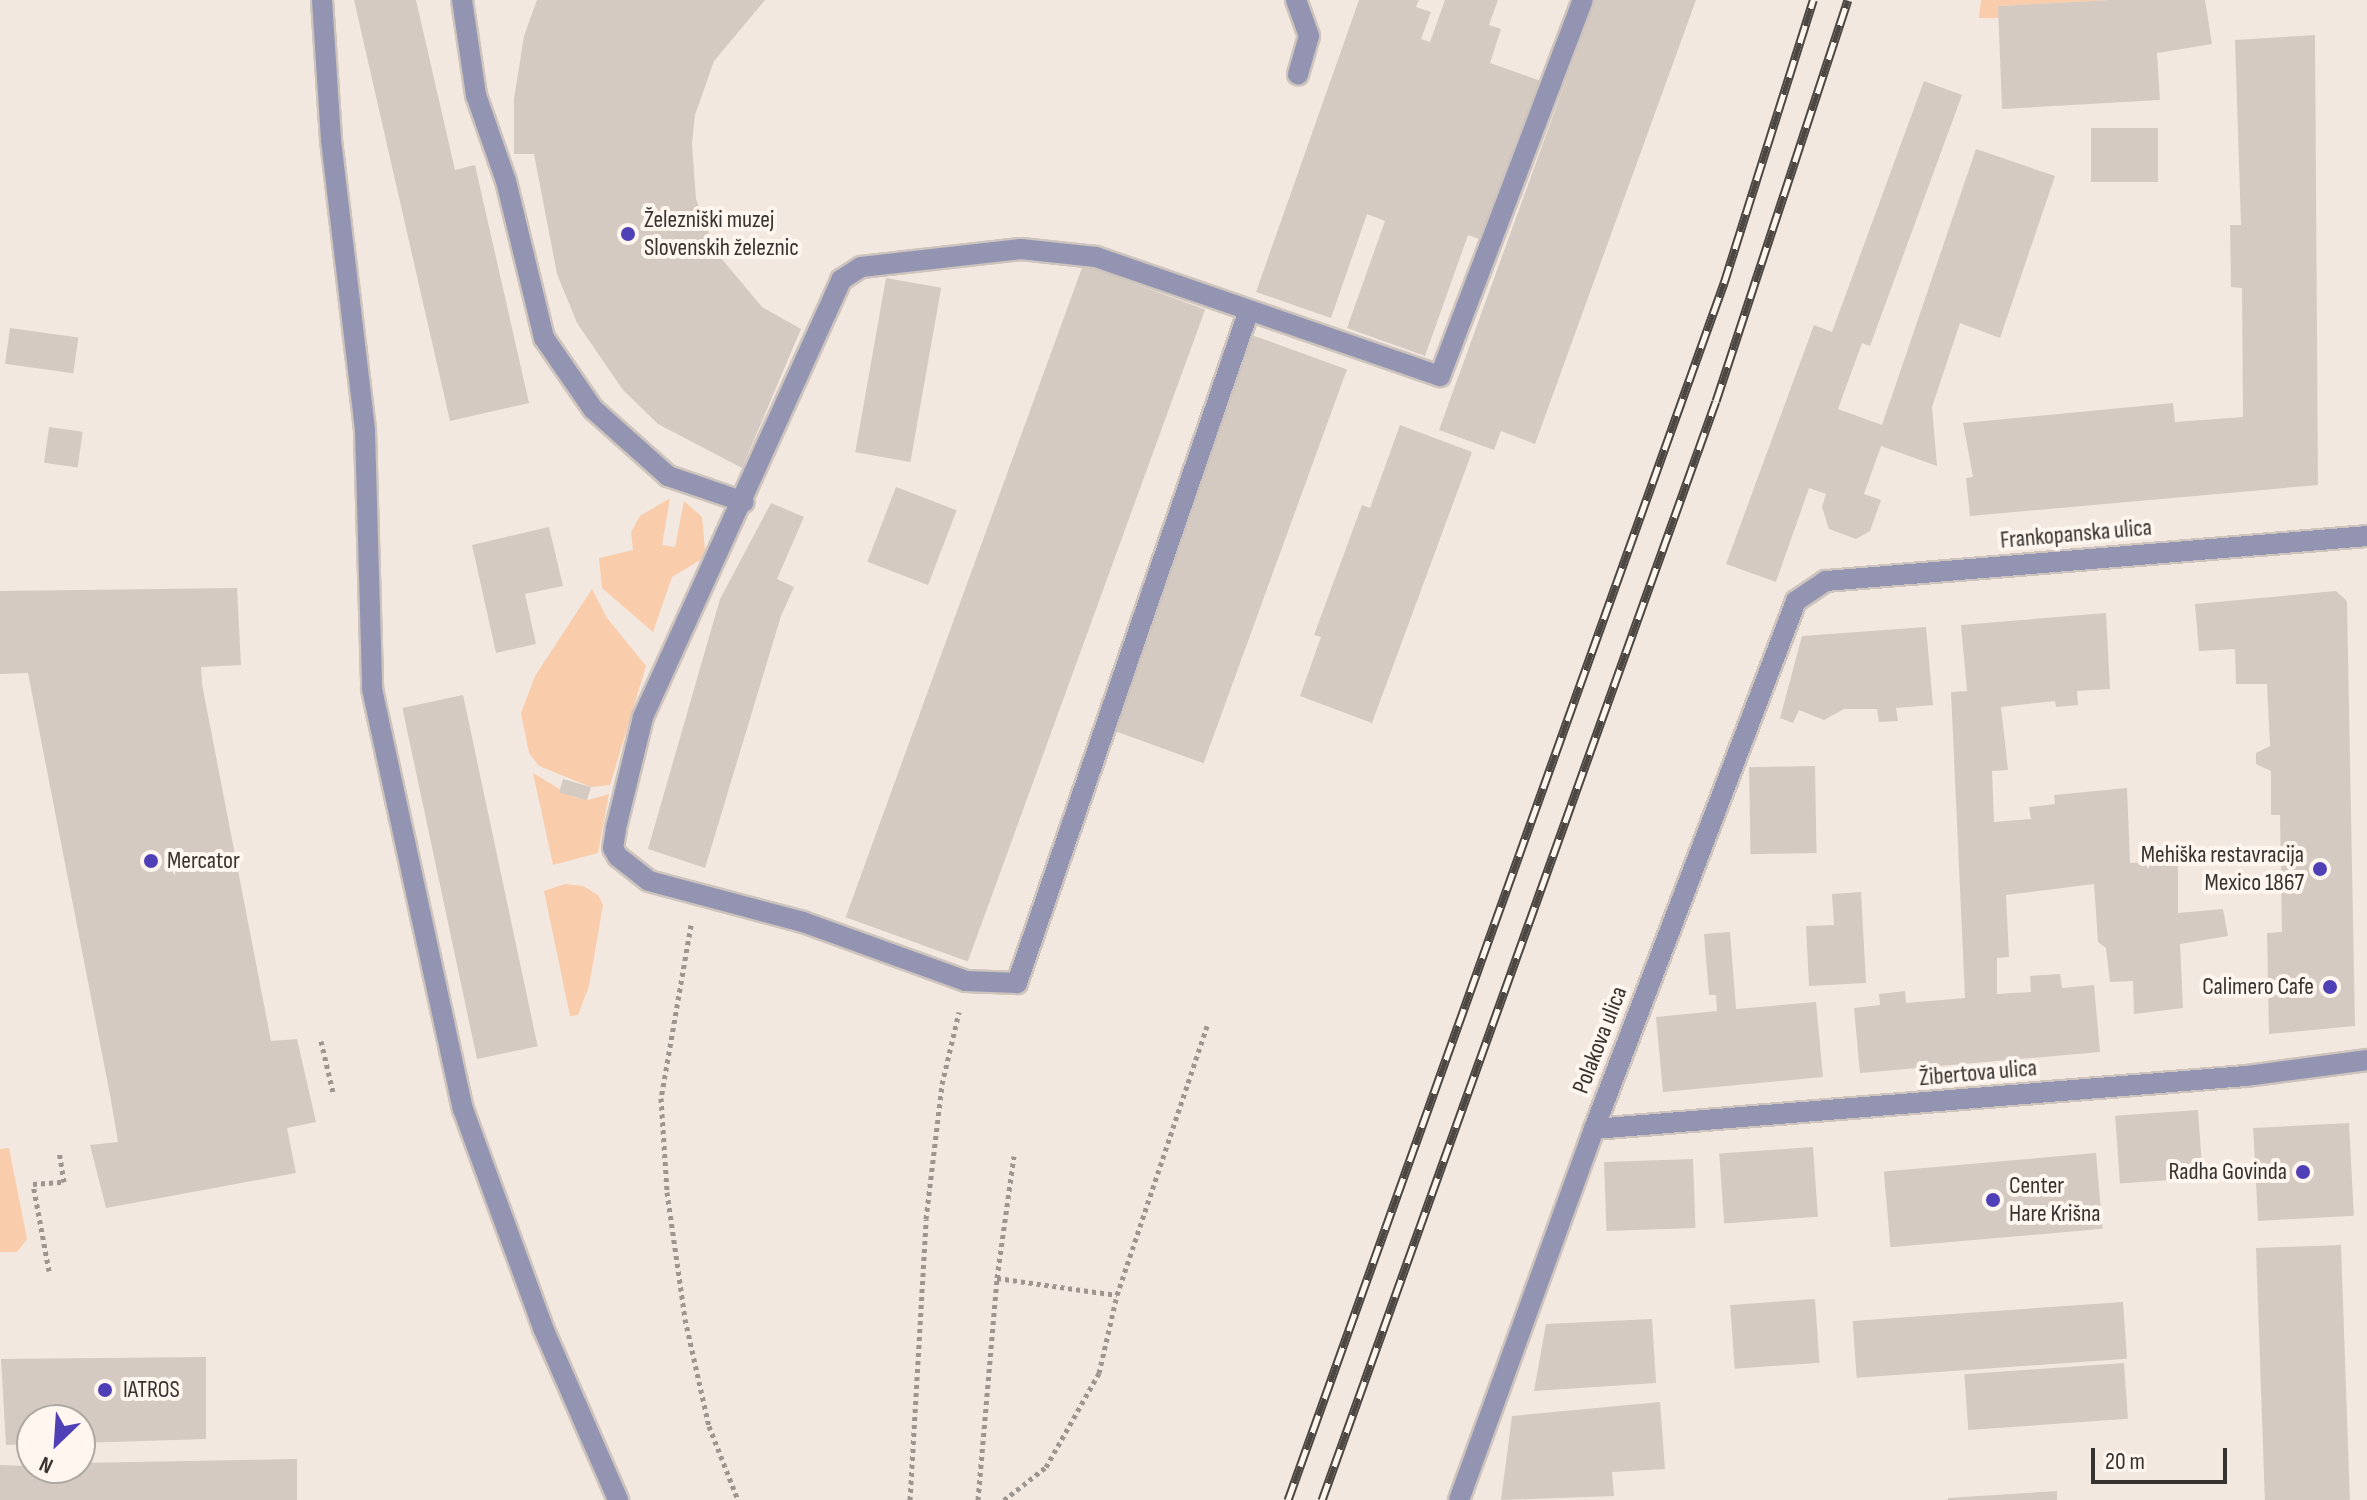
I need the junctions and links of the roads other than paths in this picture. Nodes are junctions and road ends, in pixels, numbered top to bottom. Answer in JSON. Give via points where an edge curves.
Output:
{"nodes":[{"id":1,"x":322,"y":0,"type":"edge"},
{"id":2,"x":462,"y":0,"type":"edge"},
{"id":3,"x":1296,"y":0,"type":"edge"},
{"id":4,"x":1583,"y":0,"type":"edge"},
{"id":5,"x":1298,"y":74,"type":"dead end"},
{"id":6,"x":1248,"y":313,"type":"junction"},
{"id":7,"x":744,"y":502,"type":"junction"},
{"id":8,"x":2367,"y":536,"type":"edge"},
{"id":9,"x":1796,"y":601,"type":"joint"},
{"id":10,"x":2367,"y":1060,"type":"edge"},
{"id":11,"x":1594,"y":1129,"type":"junction"},
{"id":12,"x":618,"y":1500,"type":"edge"},
{"id":13,"x":1459,"y":1500,"type":"edge"}],
"edges":[{"from":1,"to":12,"type":"street","via":[[331,140],[365,431],[372,689],[463,1109],[543,1328]]},
{"from":2,"to":7,"type":"street","via":[[476,95],[506,181],[544,338],[593,409],[668,476]]},
{"from":3,"to":5,"type":"street","via":[[1309,36]]},
{"from":4,"to":6,"type":"street","via":[[1440,376]]},
{"from":6,"to":7,"type":"street","via":[[1096,257],[1021,249],[861,267],[841,280]]},
{"from":6,"to":7,"type":"street","via":[[1017,983],[966,981],[803,922],[649,881],[613,848],[643,717]]},
{"from":8,"to":9,"type":"street","name":"Frankopanska ulica","via":[[1826,581]]},
{"from":9,"to":11,"type":"street","name":"Polakova ulica"},
{"from":10,"to":11,"type":"street","name":"Žibertova ulica","via":[[2246,1076]]},
{"from":11,"to":13,"type":"street","name":"Polakova ulica"}]}
